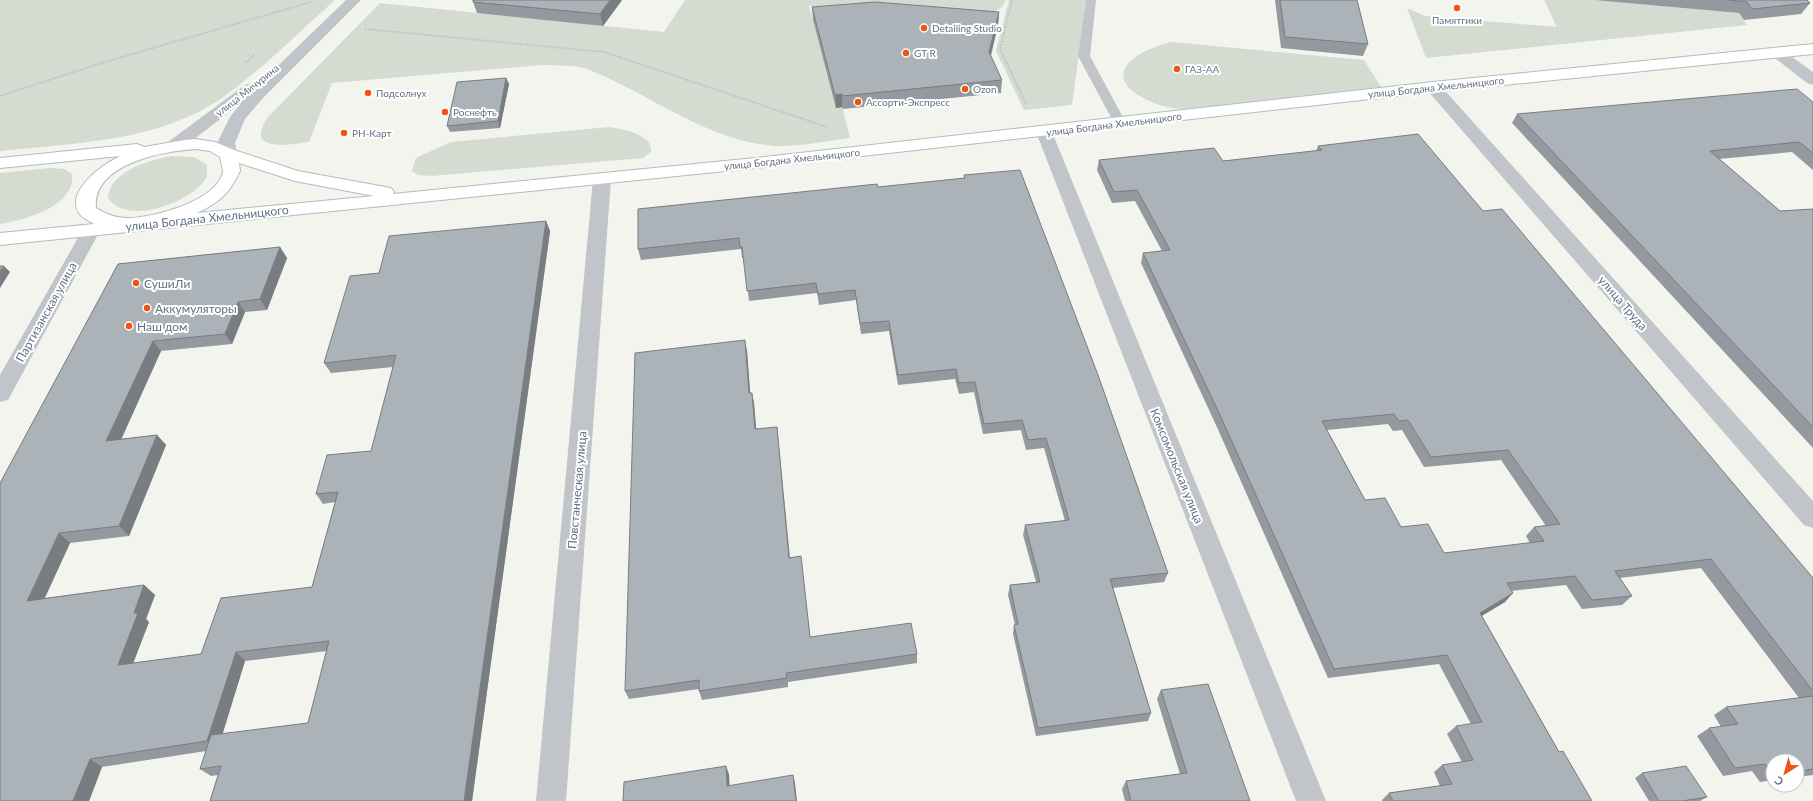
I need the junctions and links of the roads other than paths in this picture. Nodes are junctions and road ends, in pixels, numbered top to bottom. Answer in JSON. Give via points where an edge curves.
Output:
{"nodes":[{"id":1,"x":354,"y":0,"type":"edge"},
{"id":2,"x":1091,"y":0,"type":"edge"},
{"id":3,"x":318,"y":33,"type":"junction"},
{"id":4,"x":1813,"y":49,"type":"edge"},
{"id":5,"x":1776,"y":52,"type":"junction"},
{"id":6,"x":1813,"y":80,"type":"edge"},
{"id":7,"x":1433,"y":87,"type":"junction"},
{"id":8,"x":1120,"y":123,"type":"junction"},
{"id":9,"x":1044,"y":132,"type":"junction"},
{"id":10,"x":174,"y":146,"type":"junction"},
{"id":11,"x":228,"y":154,"type":"junction"},
{"id":12,"x":0,"y":163,"type":"edge"},
{"id":13,"x":602,"y":179,"type":"junction"},
{"id":14,"x":414,"y":197,"type":"junction"},
{"id":15,"x":139,"y":224,"type":"junction"},
{"id":16,"x":92,"y":229,"type":"junction"},
{"id":17,"x":0,"y":239,"type":"edge"},
{"id":18,"x":0,"y":394,"type":"edge"},
{"id":19,"x":1813,"y":518,"type":"edge"},
{"id":20,"x":551,"y":801,"type":"edge"},
{"id":21,"x":1311,"y":801,"type":"edge"}],
"edges":[{"from":1,"to":3,"type":"street","name":"улица Мичурина"},
{"from":2,"to":8,"type":"lane","via":[[1084,56]]},
{"from":3,"to":10,"type":"street","name":"улица Мичурина"},
{"from":3,"to":11,"type":"street","name":"улица Мичурина","via":[[238,117],[226,142]]},
{"from":4,"to":5,"type":"main road","name":"улица Богдана Хмельницкого"},
{"from":5,"to":6,"type":"street"},
{"from":5,"to":7,"type":"main road","name":"улица Богдана Хмельницкого"},
{"from":7,"to":8,"type":"main road","name":"улица Богдана Хмельницкого"},
{"from":7,"to":19,"type":"street","name":"улица Труда"},
{"from":8,"to":9,"type":"main road","name":"улица Богдана Хмельницкого"},
{"from":9,"to":13,"type":"main road","name":"улица Богдана Хмельницкого"},
{"from":9,"to":21,"type":"street","name":"Комсомольская улица"},
{"from":10,"to":11,"type":"main road","name":"улица Богдана Хмельницкого","via":[[206,145]]},
{"from":10,"to":12,"type":"main road"},
{"from":10,"to":15,"type":"main road","via":[[150,151],[127,160],[102,175],[88,192],[87,211],[97,220],[115,224]]},
{"from":11,"to":14,"type":"main road","name":"улица Богдана Хмельницкого","via":[[295,176]]},
{"from":11,"to":15,"type":"main road","via":[[232,160],[232,171],[226,184],[218,192],[202,204],[180,214]]},
{"from":13,"to":14,"type":"main road","name":"улица Богдана Хмельницкого"},
{"from":13,"to":20,"type":"street","name":"Повстанческая улица"},
{"from":14,"to":15,"type":"main road","name":"улица Богдана Хмельницкого"},
{"from":15,"to":16,"type":"main road","name":"улица Богдана Хмельницкого"},
{"from":16,"to":17,"type":"main road","name":"улица Богдана Хмельницкого"},
{"from":16,"to":18,"type":"street","name":"Партизанская улица"}]}
